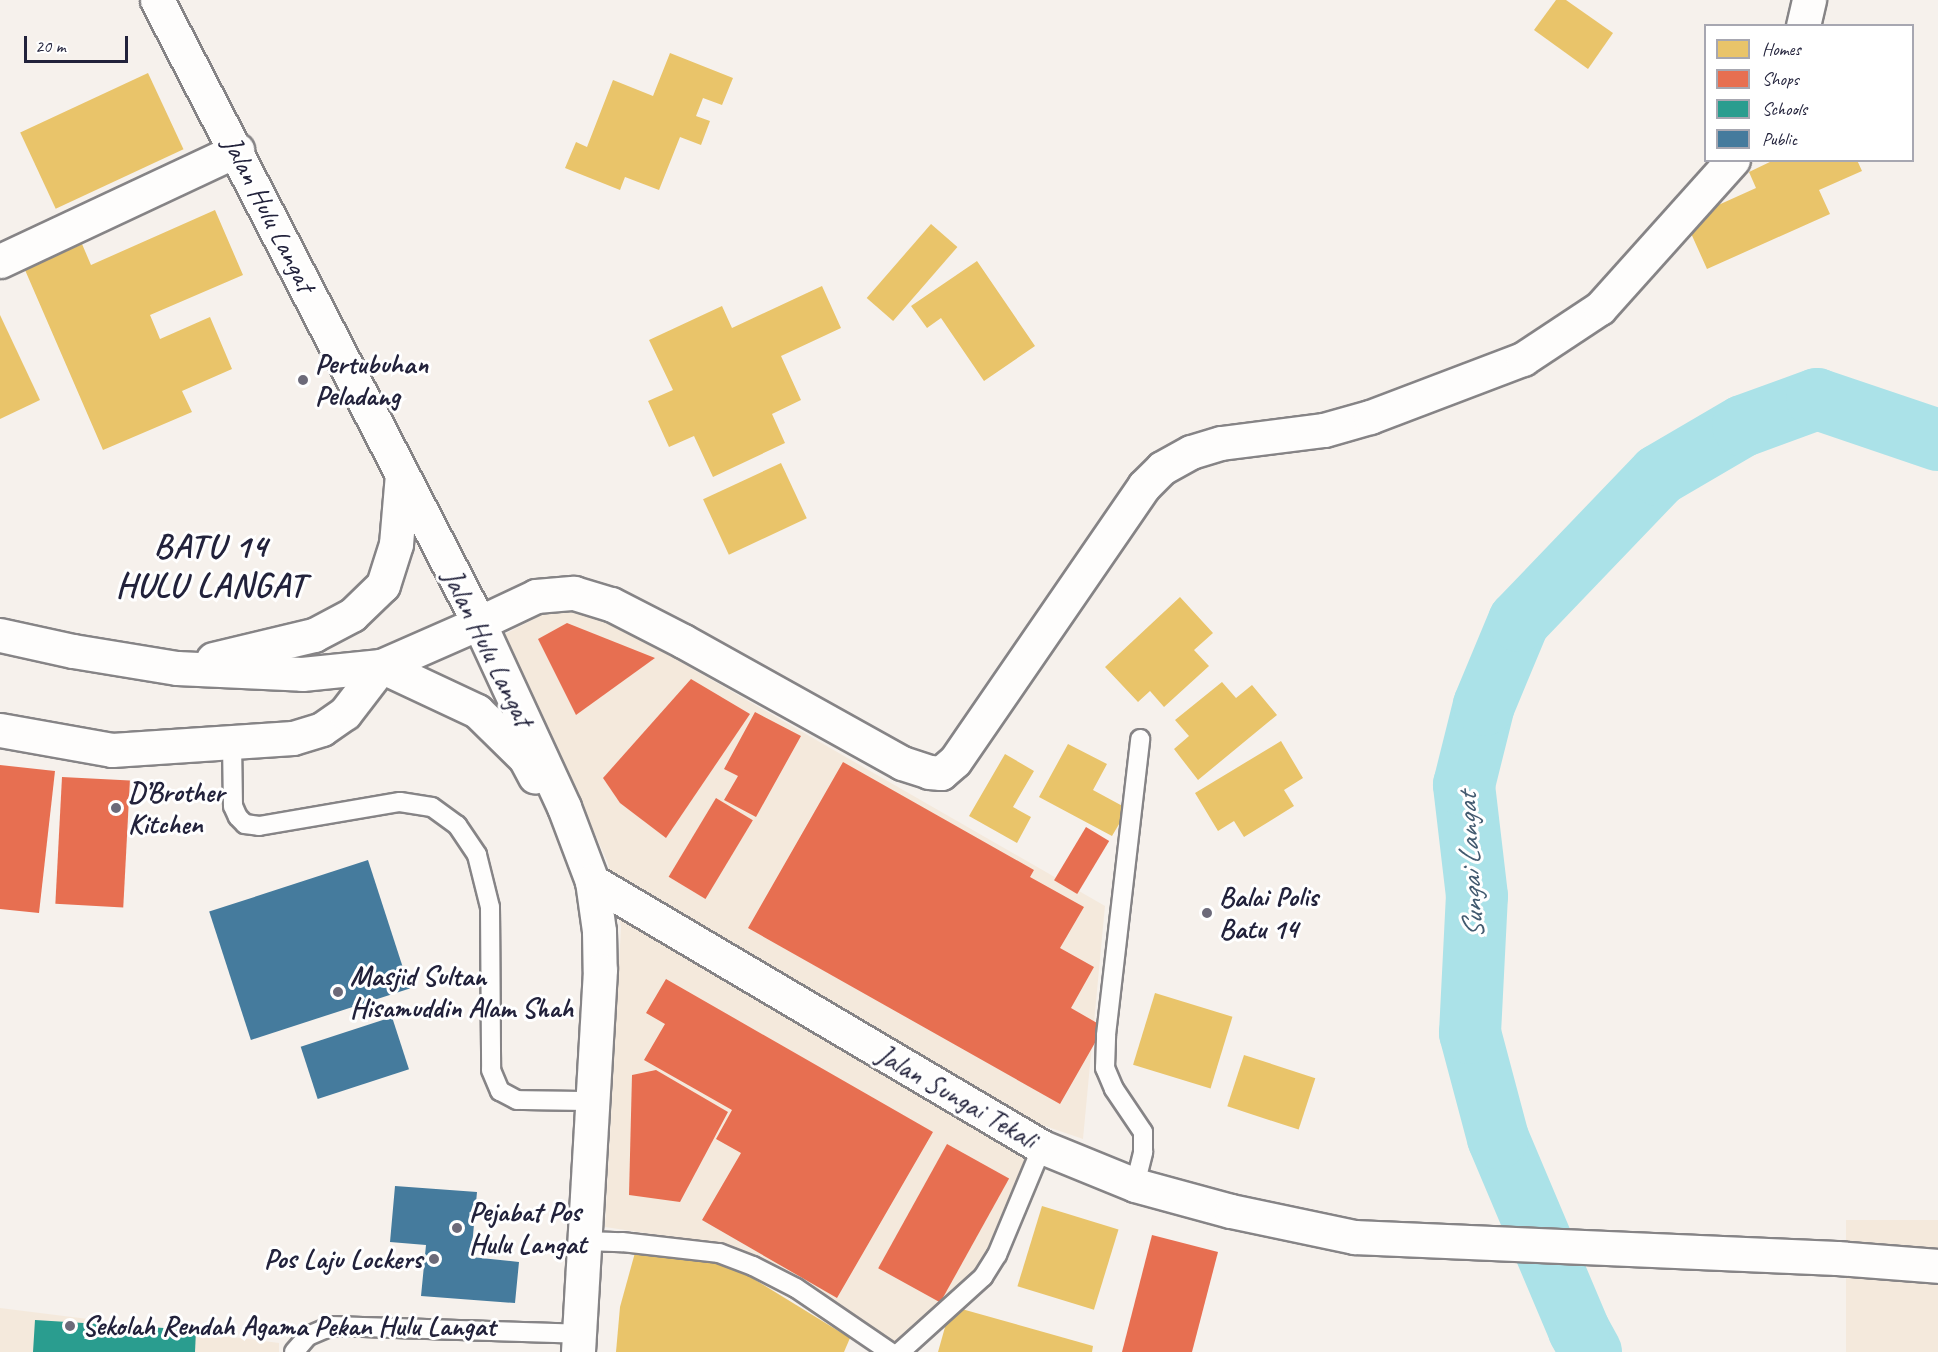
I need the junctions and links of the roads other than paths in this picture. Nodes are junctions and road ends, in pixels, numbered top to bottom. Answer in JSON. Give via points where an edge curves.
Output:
{"nodes":[{"id":1,"x":157,"y":0,"type":"edge"},
{"id":2,"x":1809,"y":0,"type":"edge"},
{"id":3,"x":1803,"y":24,"type":"edge"},
{"id":4,"x":237,"y":150,"type":"junction"},
{"id":5,"x":1731,"y":162,"type":"edge"},
{"id":6,"x":0,"y":261,"type":"edge"},
{"id":7,"x":402,"y":474,"type":"junction"},
{"id":8,"x":479,"y":623,"type":"junction"},
{"id":9,"x":0,"y":635,"type":"edge"},
{"id":10,"x":381,"y":666,"type":"junction"},
{"id":11,"x":177,"y":668,"type":"junction"},
{"id":12,"x":0,"y":730,"type":"edge"},
{"id":13,"x":1140,"y":739,"type":"dead end"},
{"id":14,"x":232,"y":743,"type":"junction"},
{"id":15,"x":592,"y":881,"type":"junction"},
{"id":16,"x":592,"y":1101,"type":"junction"},
{"id":17,"x":1042,"y":1147,"type":"junction"},
{"id":18,"x":1135,"y":1185,"type":"junction"},
{"id":19,"x":584,"y":1241,"type":"junction"},
{"id":20,"x":1938,"y":1266,"type":"edge"},
{"id":21,"x":578,"y":1343,"type":"edge"},
{"id":22,"x":294,"y":1352,"type":"edge"},
{"id":23,"x":890,"y":1352,"type":"edge"},
{"id":24,"x":900,"y":1352,"type":"edge"}],
"edges":[{"from":1,"to":4,"type":"street","name":"Jalan Hulu Langat"},
{"from":2,"to":3,"type":"street"},
{"from":4,"to":6,"type":"street"},
{"from":4,"to":7,"type":"street","name":"Jalan Hulu Langat"},
{"from":5,"to":8,"type":"street","via":[[1600,308],[1523,359],[1370,417],[1324,430],[1221,443],[1191,452],[1162,468],[1144,486],[954,761],[941,773],[902,763],[611,604],[574,593],[536,596]]},
{"from":7,"to":8,"type":"street","name":"Jalan Hulu Langat"},
{"from":7,"to":11,"type":"street","via":[[396,543],[383,585],[352,615],[314,634]]},
{"from":8,"to":10,"type":"street"},
{"from":8,"to":15,"type":"street","name":"Jalan Hulu Langat","via":[[564,807]]},
{"from":9,"to":11,"type":"street"},
{"from":10,"to":11,"type":"street","via":[[302,674]]},
{"from":10,"to":14,"type":"street","via":[[345,713],[322,729],[293,738]]},
{"from":10,"to":15,"type":"street","via":[[477,711],[525,758]]},
{"from":12,"to":14,"type":"street","via":[[112,750]]},
{"from":13,"to":18,"type":"lane","via":[[1105,1068],[1143,1132]]},
{"from":14,"to":16,"type":"lane","via":[[233,806],[245,824],[258,826],[400,802],[432,807],[456,825],[477,855],[490,907],[491,1070],[500,1091],[517,1100]]},
{"from":15,"to":16,"type":"street","name":"Jalan Hulu Langat","via":[[600,970]]},
{"from":15,"to":17,"type":"street","name":"Jalan Sungai Tekali"},
{"from":16,"to":19,"type":"street","name":"Jalan Hulu Langat"},
{"from":17,"to":18,"type":"street","name":"Jalan Sungai Tekali"},
{"from":17,"to":24,"type":"lane","via":[[997,1255],[983,1276]]},
{"from":18,"to":20,"type":"street","name":"Jalan Sungai Tekali","via":[[1231,1211],[1354,1237]]},
{"from":19,"to":21,"type":"street","name":"Jalan Hulu Langat"},
{"from":19,"to":23,"type":"lane","via":[[719,1252],[796,1288]]},
{"from":21,"to":22,"type":"lane","via":[[331,1326],[308,1336]]}]}
